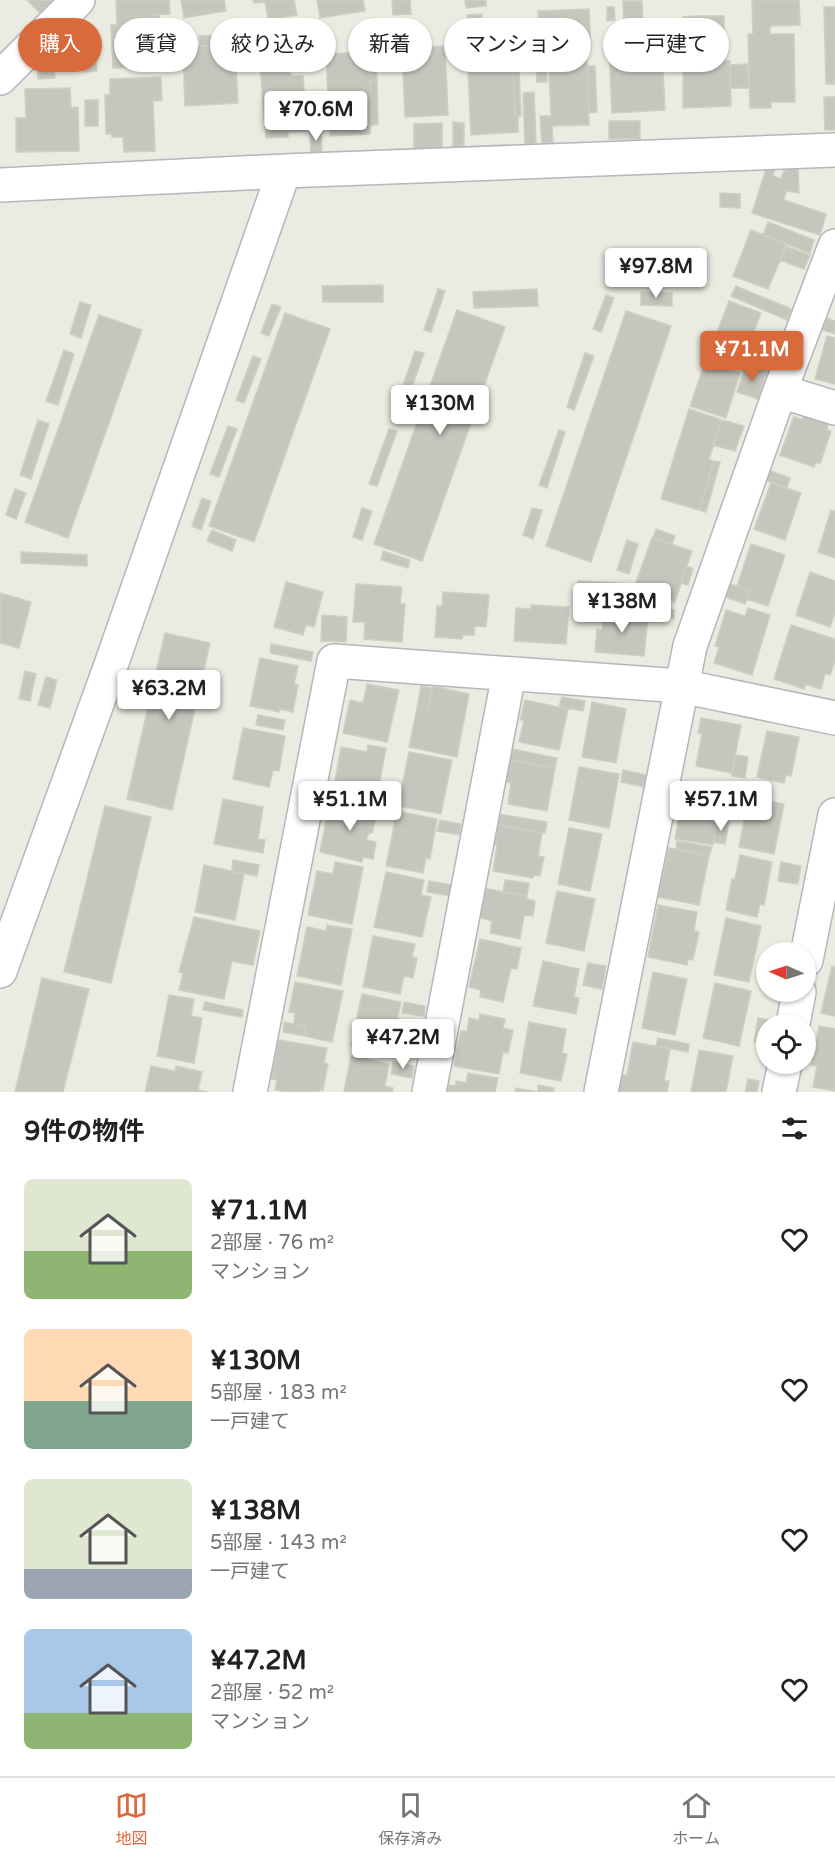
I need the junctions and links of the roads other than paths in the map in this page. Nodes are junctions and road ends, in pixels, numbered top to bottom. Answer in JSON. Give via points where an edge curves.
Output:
{"nodes":[{"id":1,"x":78,"y":0,"type":"edge"},
{"id":2,"x":0,"y":78,"type":"edge"},
{"id":3,"x":835,"y":150,"type":"edge"},
{"id":4,"x":284,"y":171,"type":"junction"},
{"id":5,"x":0,"y":185,"type":"edge"},
{"id":6,"x":835,"y":246,"type":"edge"},
{"id":7,"x":780,"y":391,"type":"junction"},
{"id":8,"x":835,"y":408,"type":"edge"},
{"id":9,"x":509,"y":674,"type":"junction"},
{"id":10,"x":681,"y":686,"type":"junction"},
{"id":11,"x":835,"y":718,"type":"edge"},
{"id":12,"x":835,"y":815,"type":"edge"},
{"id":13,"x":830,"y":859,"type":"edge"},
{"id":14,"x":810,"y":942,"type":"edge"},
{"id":15,"x":0,"y":971,"type":"edge"},
{"id":16,"x":783,"y":1074,"type":"edge"},
{"id":17,"x":250,"y":1092,"type":"edge"},
{"id":18,"x":429,"y":1092,"type":"edge"},
{"id":19,"x":601,"y":1092,"type":"edge"},
{"id":20,"x":779,"y":1092,"type":"edge"}],
"edges":[{"from":1,"to":2,"type":"street"},
{"from":3,"to":4,"type":"street"},
{"from":4,"to":5,"type":"street"},
{"from":4,"to":15,"type":"street"},
{"from":6,"to":7,"type":"street"},
{"from":7,"to":8,"type":"street"},
{"from":7,"to":10,"type":"street","via":[[690,646]]},
{"from":9,"to":10,"type":"street"},
{"from":9,"to":17,"type":"street","via":[[334,661]]},
{"from":9,"to":18,"type":"street"},
{"from":10,"to":11,"type":"street"},
{"from":10,"to":19,"type":"street"},
{"from":12,"to":13,"type":"street"},
{"from":13,"to":14,"type":"street"},
{"from":16,"to":20,"type":"street"}]}
